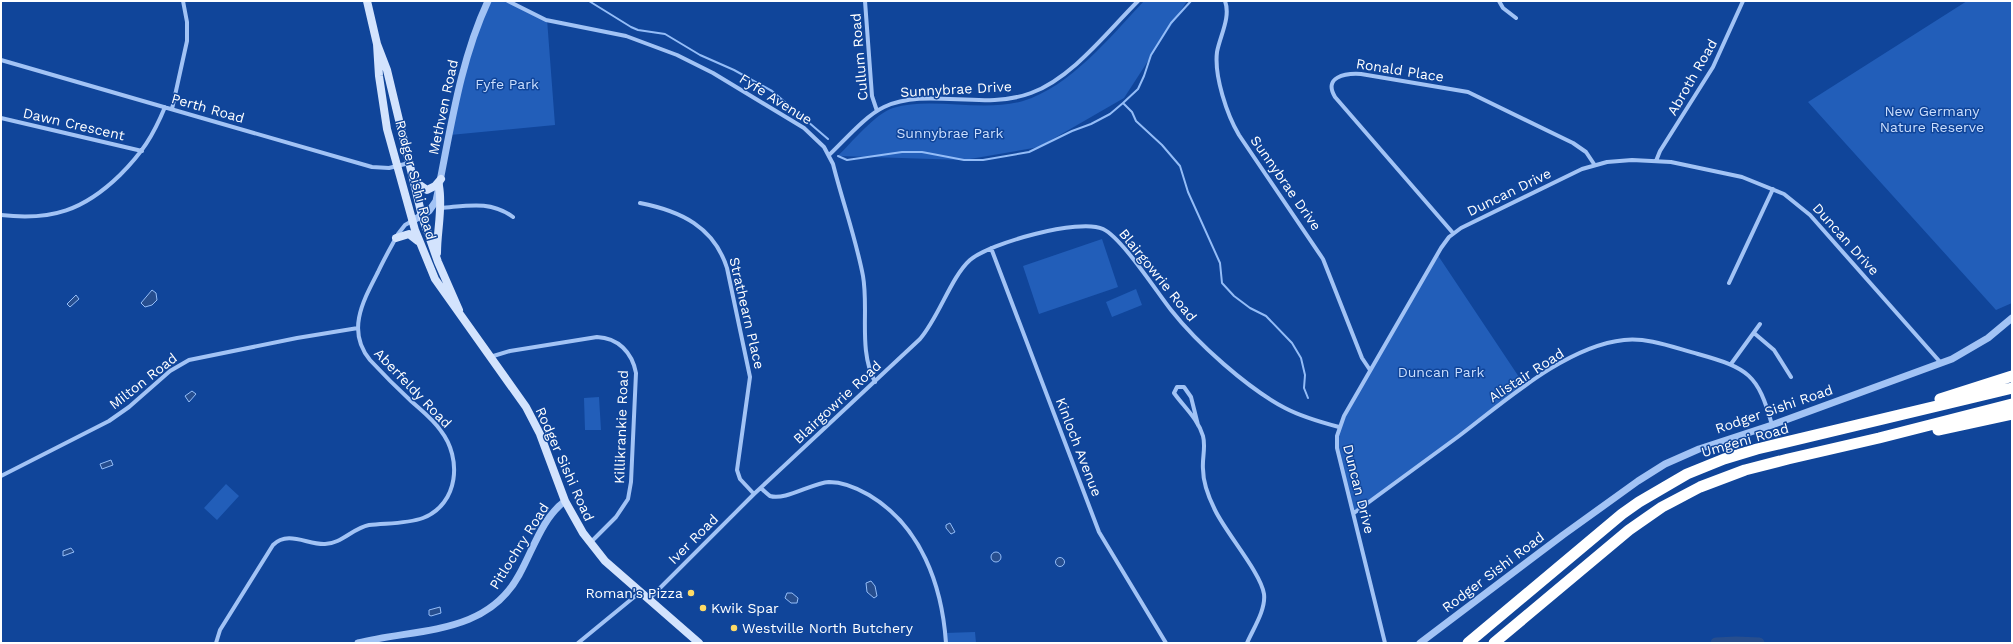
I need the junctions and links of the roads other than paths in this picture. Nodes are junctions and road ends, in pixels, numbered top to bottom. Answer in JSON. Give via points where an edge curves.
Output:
{"nodes":[{"id":1,"x":183,"y":1,"type":"edge"},
{"id":2,"x":367,"y":1,"type":"edge"},
{"id":3,"x":488,"y":1,"type":"edge"},
{"id":4,"x":508,"y":1,"type":"edge"},
{"id":5,"x":865,"y":1,"type":"edge"},
{"id":6,"x":1138,"y":1,"type":"edge"},
{"id":7,"x":1225,"y":1,"type":"edge"},
{"id":8,"x":1499,"y":1,"type":"edge"},
{"id":9,"x":1743,"y":1,"type":"edge"},
{"id":10,"x":1516,"y":18,"type":"dead end"},
{"id":11,"x":377,"y":44,"type":"junction"},
{"id":12,"x":1,"y":60,"type":"edge"},
{"id":13,"x":165,"y":107,"type":"junction"},
{"id":14,"x":172,"y":110,"type":"junction"},
{"id":15,"x":876,"y":111,"type":"junction"},
{"id":16,"x":1,"y":118,"type":"edge"},
{"id":17,"x":142,"y":151,"type":"junction"},
{"id":18,"x":829,"y":155,"type":"junction"},
{"id":19,"x":1656,"y":161,"type":"junction"},
{"id":20,"x":409,"y":163,"type":"junction"},
{"id":21,"x":1594,"y":164,"type":"junction"},
{"id":22,"x":397,"y":167,"type":"junction"},
{"id":23,"x":414,"y":181,"type":"junction"},
{"id":24,"x":440,"y":182,"type":"junction"},
{"id":25,"x":1773,"y":189,"type":"junction"},
{"id":26,"x":640,"y":203,"type":"dead end"},
{"id":27,"x":440,"y":208,"type":"junction"},
{"id":28,"x":1,"y":214,"type":"edge"},
{"id":29,"x":422,"y":216,"type":"junction"},
{"id":30,"x":513,"y":218,"type":"dead end"},
{"id":31,"x":412,"y":221,"type":"junction"},
{"id":32,"x":1453,"y":233,"type":"junction"},
{"id":33,"x":396,"y":238,"type":"junction"},
{"id":34,"x":420,"y":244,"type":"junction"},
{"id":35,"x":991,"y":248,"type":"junction"},
{"id":36,"x":437,"y":260,"type":"junction"},
{"id":37,"x":1729,"y":283,"type":"dead end"},
{"id":38,"x":459,"y":313,"type":"junction"},
{"id":39,"x":2012,"y":318,"type":"edge"},
{"id":40,"x":1760,"y":324,"type":"dead end"},
{"id":41,"x":358,"y":328,"type":"junction"},
{"id":42,"x":1754,"y":332,"type":"junction"},
{"id":43,"x":489,"y":357,"type":"junction"},
{"id":44,"x":1941,"y":363,"type":"junction"},
{"id":45,"x":1731,"y":364,"type":"junction"},
{"id":46,"x":1370,"y":370,"type":"junction"},
{"id":47,"x":2012,"y":376,"type":"edge"},
{"id":48,"x":1791,"y":377,"type":"dead end"},
{"id":49,"x":875,"y":382,"type":"junction"},
{"id":50,"x":2012,"y":388,"type":"edge"},
{"id":51,"x":2012,"y":404,"type":"edge"},
{"id":52,"x":2012,"y":414,"type":"edge"},
{"id":53,"x":1198,"y":425,"type":"junction"},
{"id":54,"x":1772,"y":425,"type":"junction"},
{"id":55,"x":1339,"y":427,"type":"junction"},
{"id":56,"x":1819,"y":435,"type":"junction"},
{"id":57,"x":1879,"y":438,"type":"junction"},
{"id":58,"x":1,"y":476,"type":"edge"},
{"id":59,"x":761,"y":488,"type":"junction"},
{"id":60,"x":754,"y":494,"type":"junction"},
{"id":61,"x":565,"y":501,"type":"junction"},
{"id":62,"x":1354,"y":513,"type":"junction"},
{"id":63,"x":590,"y":543,"type":"junction"},
{"id":64,"x":639,"y":593,"type":"junction"},
{"id":65,"x":648,"y":600,"type":"junction"},
{"id":66,"x":216,"y":643,"type":"edge"},
{"id":67,"x":358,"y":643,"type":"edge"},
{"id":68,"x":578,"y":643,"type":"edge"},
{"id":69,"x":699,"y":643,"type":"edge"},
{"id":70,"x":946,"y":643,"type":"edge"},
{"id":71,"x":1166,"y":643,"type":"edge"},
{"id":72,"x":1247,"y":643,"type":"edge"},
{"id":73,"x":1385,"y":643,"type":"edge"},
{"id":74,"x":1420,"y":643,"type":"edge"},
{"id":75,"x":1468,"y":643,"type":"edge"},
{"id":76,"x":1494,"y":643,"type":"edge"}],
"edges":[{"from":1,"to":14,"type":"street","via":[[187,41]]},
{"from":2,"to":11,"type":"main road","name":"Rodger Sishi Road"},
{"from":3,"to":24,"type":"street","name":"Methven Road","via":[[476,28],[464,68]]},
{"from":4,"to":18,"type":"street","name":"Fyfe Avenue","via":[[546,20],[610,32],[677,55],[790,118],[818,140]]},
{"from":5,"to":15,"type":"street","name":"Cullum Road","via":[[872,96]]},
{"from":6,"to":15,"type":"street","name":"Sunnybrae Drive","via":[[1069,70],[1052,83],[1031,93],[1012,99],[991,101],[910,100],[888,105]]},
{"from":7,"to":46,"type":"street","name":"Sunnybrae Drive","via":[[1227,11],[1217,60],[1228,114],[1239,135],[1323,259],[1362,358]]},
{"from":8,"to":10,"type":"street","via":[[1503,8]]},
{"from":9,"to":19,"type":"street","name":"Abroth Road","via":[[1713,67]]},
{"from":11,"to":20,"type":"main road","name":"Rodger Sishi Road","via":[[387,70]]},
{"from":11,"to":22,"type":"main road","name":"Rodger Sishi Road","via":[[387,129]]},
{"from":12,"to":13,"type":"street","name":"Perth Road"},
{"from":13,"to":14,"type":"street","name":"Perth Road"},
{"from":13,"to":17,"type":"street","name":"Dawn Crescent","via":[[154,134]]},
{"from":14,"to":22,"type":"street","name":"Perth Road","via":[[372,167]]},
{"from":15,"to":18,"type":"street","name":"Sunnybrae Drive"},
{"from":16,"to":17,"type":"street","name":"Dawn Crescent"},
{"from":17,"to":28,"type":"street","name":"Dawn Crescent","via":[[106,188],[81,205],[42,216]]},
{"from":18,"to":49,"type":"street","name":"Fyfe Avenue","via":[[863,274],[868,362]]},
{"from":19,"to":21,"type":"street","name":"Duncan Drive","via":[[1619,160]]},
{"from":19,"to":25,"type":"street","name":"Duncan Drive","via":[[1742,177]]},
{"from":20,"to":22,"type":"street","name":"Perth Road"},
{"from":20,"to":23,"type":"main road","name":"Rodger Sishi Road"},
{"from":21,"to":32,"type":"street","name":"Duncan Drive"},
{"from":21,"to":32,"type":"street","name":"Ronald Place","via":[[1586,152],[1573,143],[1468,92],[1361,74],[1339,76],[1332,86],[1334,97]]},
{"from":22,"to":31,"type":"main road","name":"Rodger Sishi Road"},
{"from":23,"to":24,"type":"main road","via":[[427,190]]},
{"from":23,"to":29,"type":"main road","name":"Rodger Sishi Road"},
{"from":24,"to":27,"type":"main road"},
{"from":24,"to":29,"type":"street","name":"Methven Road","via":[[435,204]]},
{"from":25,"to":37,"type":"street"},
{"from":25,"to":44,"type":"street","name":"Duncan Drive","via":[[1794,201],[1816,221]]},
{"from":26,"to":60,"type":"street","name":"Strathearn Place","via":[[696,223],[716,243],[722,253],[750,377],[737,470],[740,479]]},
{"from":27,"to":30,"type":"street","via":[[482,205],[499,208]]},
{"from":27,"to":36,"type":"main road"},
{"from":29,"to":31,"type":"street","name":"Methven Road"},
{"from":29,"to":36,"type":"main road","name":"Rodger Sishi Road"},
{"from":31,"to":33,"type":"street","name":"Aberfeldy Road","via":[[405,225]]},
{"from":31,"to":34,"type":"main road","name":"Rodger Sishi Road"},
{"from":32,"to":46,"type":"street","name":"Duncan Drive","via":[[1441,248]]},
{"from":33,"to":34,"type":"main road","via":[[409,234]]},
{"from":33,"to":41,"type":"street","name":"Aberfeldy Road","via":[[363,300]]},
{"from":34,"to":38,"type":"main road","name":"Rodger Sishi Road","via":[[438,283]]},
{"from":35,"to":49,"type":"street","name":"Blairgowrie Road","via":[[965,265],[926,332]]},
{"from":35,"to":55,"type":"street","name":"Blairgowrie Road","via":[[1015,239],[1079,226],[1102,229],[1123,247],[1190,332],[1225,364],[1277,404],[1297,414]]},
{"from":35,"to":71,"type":"street","name":"Kinloch Avenue","via":[[1099,532]]},
{"from":36,"to":38,"type":"main road","name":"Rodger Sishi Road"},
{"from":38,"to":43,"type":"main road","name":"Rodger Sishi Road"},
{"from":39,"to":44,"type":"street","name":"Rodger Sishi Road","via":[[1968,351]]},
{"from":40,"to":42,"type":"street"},
{"from":41,"to":58,"type":"street","name":"Milton Road","via":[[188,360],[170,371],[109,421]]},
{"from":41,"to":66,"type":"street","name":"Aberfeldy Road","via":[[360,344],[370,360],[432,420],[445,437],[451,450],[455,477],[452,489],[436,510],[417,520],[362,527],[330,544],[294,538],[278,541],[273,545],[220,630]]},
{"from":42,"to":45,"type":"street"},
{"from":42,"to":48,"type":"street","via":[[1774,350]]},
{"from":43,"to":61,"type":"main road","name":"Rodger Sishi Road","via":[[533,420]]},
{"from":43,"to":63,"type":"street","name":"Killikrankie Road","via":[[510,351],[604,337],[616,342],[630,356],[636,373],[628,499],[616,518]]},
{"from":44,"to":54,"type":"street","name":"Rodger Sishi Road"},
{"from":45,"to":54,"type":"street","name":"Alistair Road","via":[[1744,371],[1757,384],[1764,396]]},
{"from":45,"to":62,"type":"street","name":"Alistair Road","via":[[1639,340],[1617,340],[1598,345],[1534,379]]},
{"from":46,"to":55,"type":"street","name":"Duncan Drive"},
{"from":47,"to":56,"type":"highway"},
{"from":49,"to":59,"type":"street","name":"Blairgowrie Road"},
{"from":50,"to":56,"type":"highway","name":"Umgeni Road"},
{"from":51,"to":57,"type":"highway","name":"Umgeni Road"},
{"from":52,"to":57,"type":"highway","via":[[1929,432]]},
{"from":53,"to":53,"type":"street","via":[[1187,390],[1177,386],[1174,389],[1176,394]]},
{"from":53,"to":72,"type":"street","via":[[1204,439],[1203,469],[1209,496],[1226,531],[1256,575],[1263,590],[1262,609]]},
{"from":54,"to":74,"type":"street","name":"Rodger Sishi Road","via":[[1699,449],[1652,471],[1569,530]]},
{"from":55,"to":62,"type":"street","name":"Duncan Drive","via":[[1336,436],[1337,448]]},
{"from":56,"to":75,"type":"highway","name":"Umgeni Road","via":[[1724,459],[1657,490],[1622,514]]},
{"from":57,"to":76,"type":"highway","name":"Umgeni Road","via":[[1745,470],[1705,484],[1680,497],[1629,530]]},
{"from":59,"to":60,"type":"street","name":"Blairgowrie Road"},
{"from":59,"to":70,"type":"street","via":[[769,496],[778,497],[814,485],[837,483],[860,490],[888,509],[907,528],[931,571],[941,606]]},
{"from":60,"to":65,"type":"street","name":"Iver Road"},
{"from":61,"to":63,"type":"main road","name":"Rodger Sishi Road","via":[[576,524]]},
{"from":61,"to":67,"type":"street","name":"Pitlochry Road","via":[[549,518],[512,586],[484,613],[457,625]]},
{"from":62,"to":73,"type":"street","name":"Duncan Drive"},
{"from":63,"to":64,"type":"main road","name":"Rodger Sishi Road","via":[[604,561]]},
{"from":64,"to":65,"type":"main road","name":"Rodger Sishi Road"},
{"from":64,"to":68,"type":"street"},
{"from":65,"to":69,"type":"main road","name":"Rodger Sishi Road"}]}
